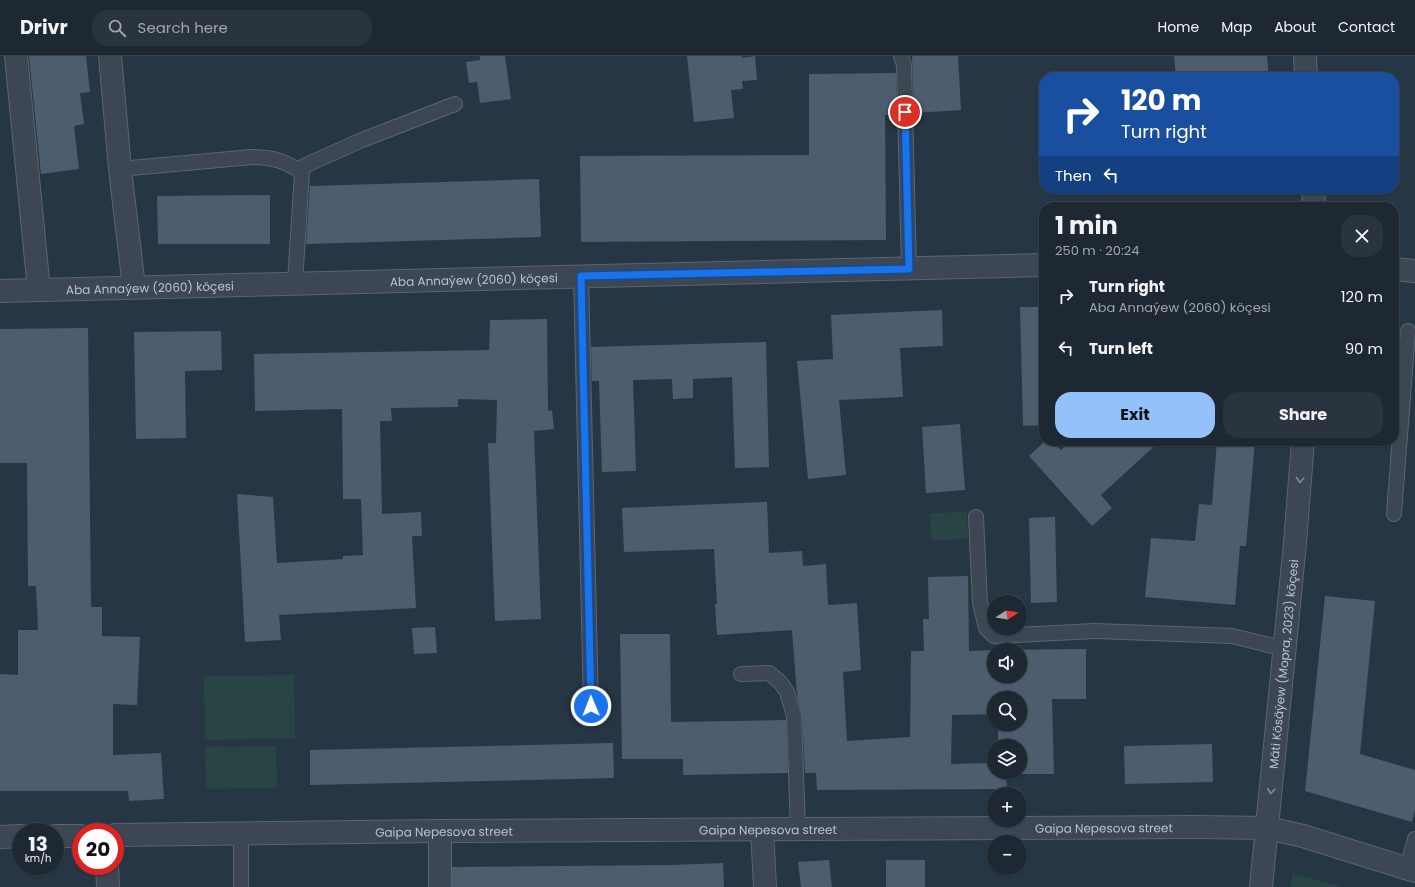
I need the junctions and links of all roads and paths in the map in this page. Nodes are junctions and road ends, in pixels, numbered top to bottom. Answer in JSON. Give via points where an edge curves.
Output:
{"nodes":[{"id":1,"x":16,"y":56,"type":"edge"},
{"id":2,"x":110,"y":56,"type":"edge"},
{"id":3,"x":901,"y":56,"type":"edge"},
{"id":4,"x":1305,"y":56,"type":"edge"},
{"id":5,"x":1306,"y":72,"type":"edge"},
{"id":6,"x":455,"y":104,"type":"dead end"},
{"id":7,"x":120,"y":169,"type":"junction"},
{"id":8,"x":302,"y":172,"type":"junction"},
{"id":9,"x":1039,"y":265,"type":"edge"},
{"id":10,"x":909,"y":269,"type":"junction"},
{"id":11,"x":1399,"y":270,"type":"edge"},
{"id":12,"x":1415,"y":272,"type":"edge"},
{"id":13,"x":581,"y":276,"type":"junction"},
{"id":14,"x":295,"y":283,"type":"junction"},
{"id":15,"x":134,"y":287,"type":"junction"},
{"id":16,"x":39,"y":290,"type":"junction"},
{"id":17,"x":0,"y":291,"type":"edge"},
{"id":18,"x":1408,"y":331,"type":"dead end"},
{"id":19,"x":1303,"y":446,"type":"edge"},
{"id":20,"x":1394,"y":514,"type":"dead end"},
{"id":21,"x":976,"y":517,"type":"dead end"},
{"id":22,"x":1285,"y":649,"type":"junction"},
{"id":23,"x":741,"y":674,"type":"dead end"},
{"id":24,"x":591,"y":706,"type":"dead end"},
{"id":25,"x":1268,"y":828,"type":"junction"},
{"id":26,"x":762,"y":829,"type":"junction"},
{"id":27,"x":798,"y":829,"type":"junction"},
{"id":28,"x":440,"y":831,"type":"junction"},
{"id":29,"x":241,"y":833,"type":"junction"},
{"id":30,"x":124,"y":835,"type":"edge"},
{"id":31,"x":12,"y":836,"type":"edge"},
{"id":32,"x":0,"y":837,"type":"edge"},
{"id":33,"x":1415,"y":839,"type":"edge"},
{"id":34,"x":1411,"y":870,"type":"edge"},
{"id":35,"x":108,"y":875,"type":"edge"},
{"id":36,"x":108,"y":887,"type":"edge"},
{"id":37,"x":241,"y":887,"type":"edge"},
{"id":38,"x":440,"y":887,"type":"edge"},
{"id":39,"x":765,"y":887,"type":"edge"},
{"id":40,"x":1261,"y":887,"type":"edge"}],
"edges":[{"from":1,"to":16,"type":"street"},
{"from":2,"to":7,"type":"street"},
{"from":3,"to":10,"type":"lane","via":[[904,65]]},
{"from":4,"to":5,"type":"street"},
{"from":6,"to":8,"type":"lane","via":[[306,164]]},
{"from":7,"to":8,"type":"lane","via":[[252,157],[283,161]]},
{"from":7,"to":15,"type":"street"},
{"from":8,"to":14,"type":"lane"},
{"from":9,"to":10,"type":"street","name":"Aba Annaýew (2060) köçesi"},
{"from":10,"to":13,"type":"street","name":"Aba Annaýew (2060) köçesi"},
{"from":11,"to":12,"type":"street"},
{"from":13,"to":14,"type":"street","name":"Aba Annaýew (2060) köçesi"},
{"from":13,"to":24,"type":"lane"},
{"from":14,"to":15,"type":"street","name":"Aba Annaýew (2060) köçesi"},
{"from":15,"to":16,"type":"street","name":"Aba Annaýew (2060) köçesi"},
{"from":16,"to":17,"type":"street","name":"Aba Annaýew (2060) köçesi"},
{"from":18,"to":20,"type":"lane"},
{"from":19,"to":22,"type":"street","name":"Mäti Kösäýew (Mopra, 2023) köçesi","one_way":true},
{"from":21,"to":22,"type":"lane","via":[[980,603],[986,628],[994,636],[1095,631],[1232,636]]},
{"from":22,"to":25,"type":"street","name":"Mäti Kösäýew (Mopra, 2023) köçesi","one_way":true},
{"from":23,"to":27,"type":"lane","via":[[769,673],[787,692],[794,716]]},
{"from":25,"to":27,"type":"street","name":"Gaipa Nepesova street"},
{"from":25,"to":34,"type":"street","name":"Gaipa Nepesova street"},
{"from":25,"to":40,"type":"street","name":"Mäti Kösäýew (Mopra, 2023) köçesi"},
{"from":26,"to":27,"type":"street","name":"Gaipa Nepesova street"},
{"from":26,"to":28,"type":"street","name":"Gaipa Nepesova street"},
{"from":26,"to":39,"type":"street"},
{"from":28,"to":29,"type":"street","name":"Gaipa Nepesova street"},
{"from":28,"to":38,"type":"street"},
{"from":29,"to":30,"type":"street","name":"Gaipa Nepesova street"},
{"from":29,"to":37,"type":"lane"},
{"from":31,"to":32,"type":"street"},
{"from":33,"to":34,"type":"lane"},
{"from":35,"to":36,"type":"street"}]}
